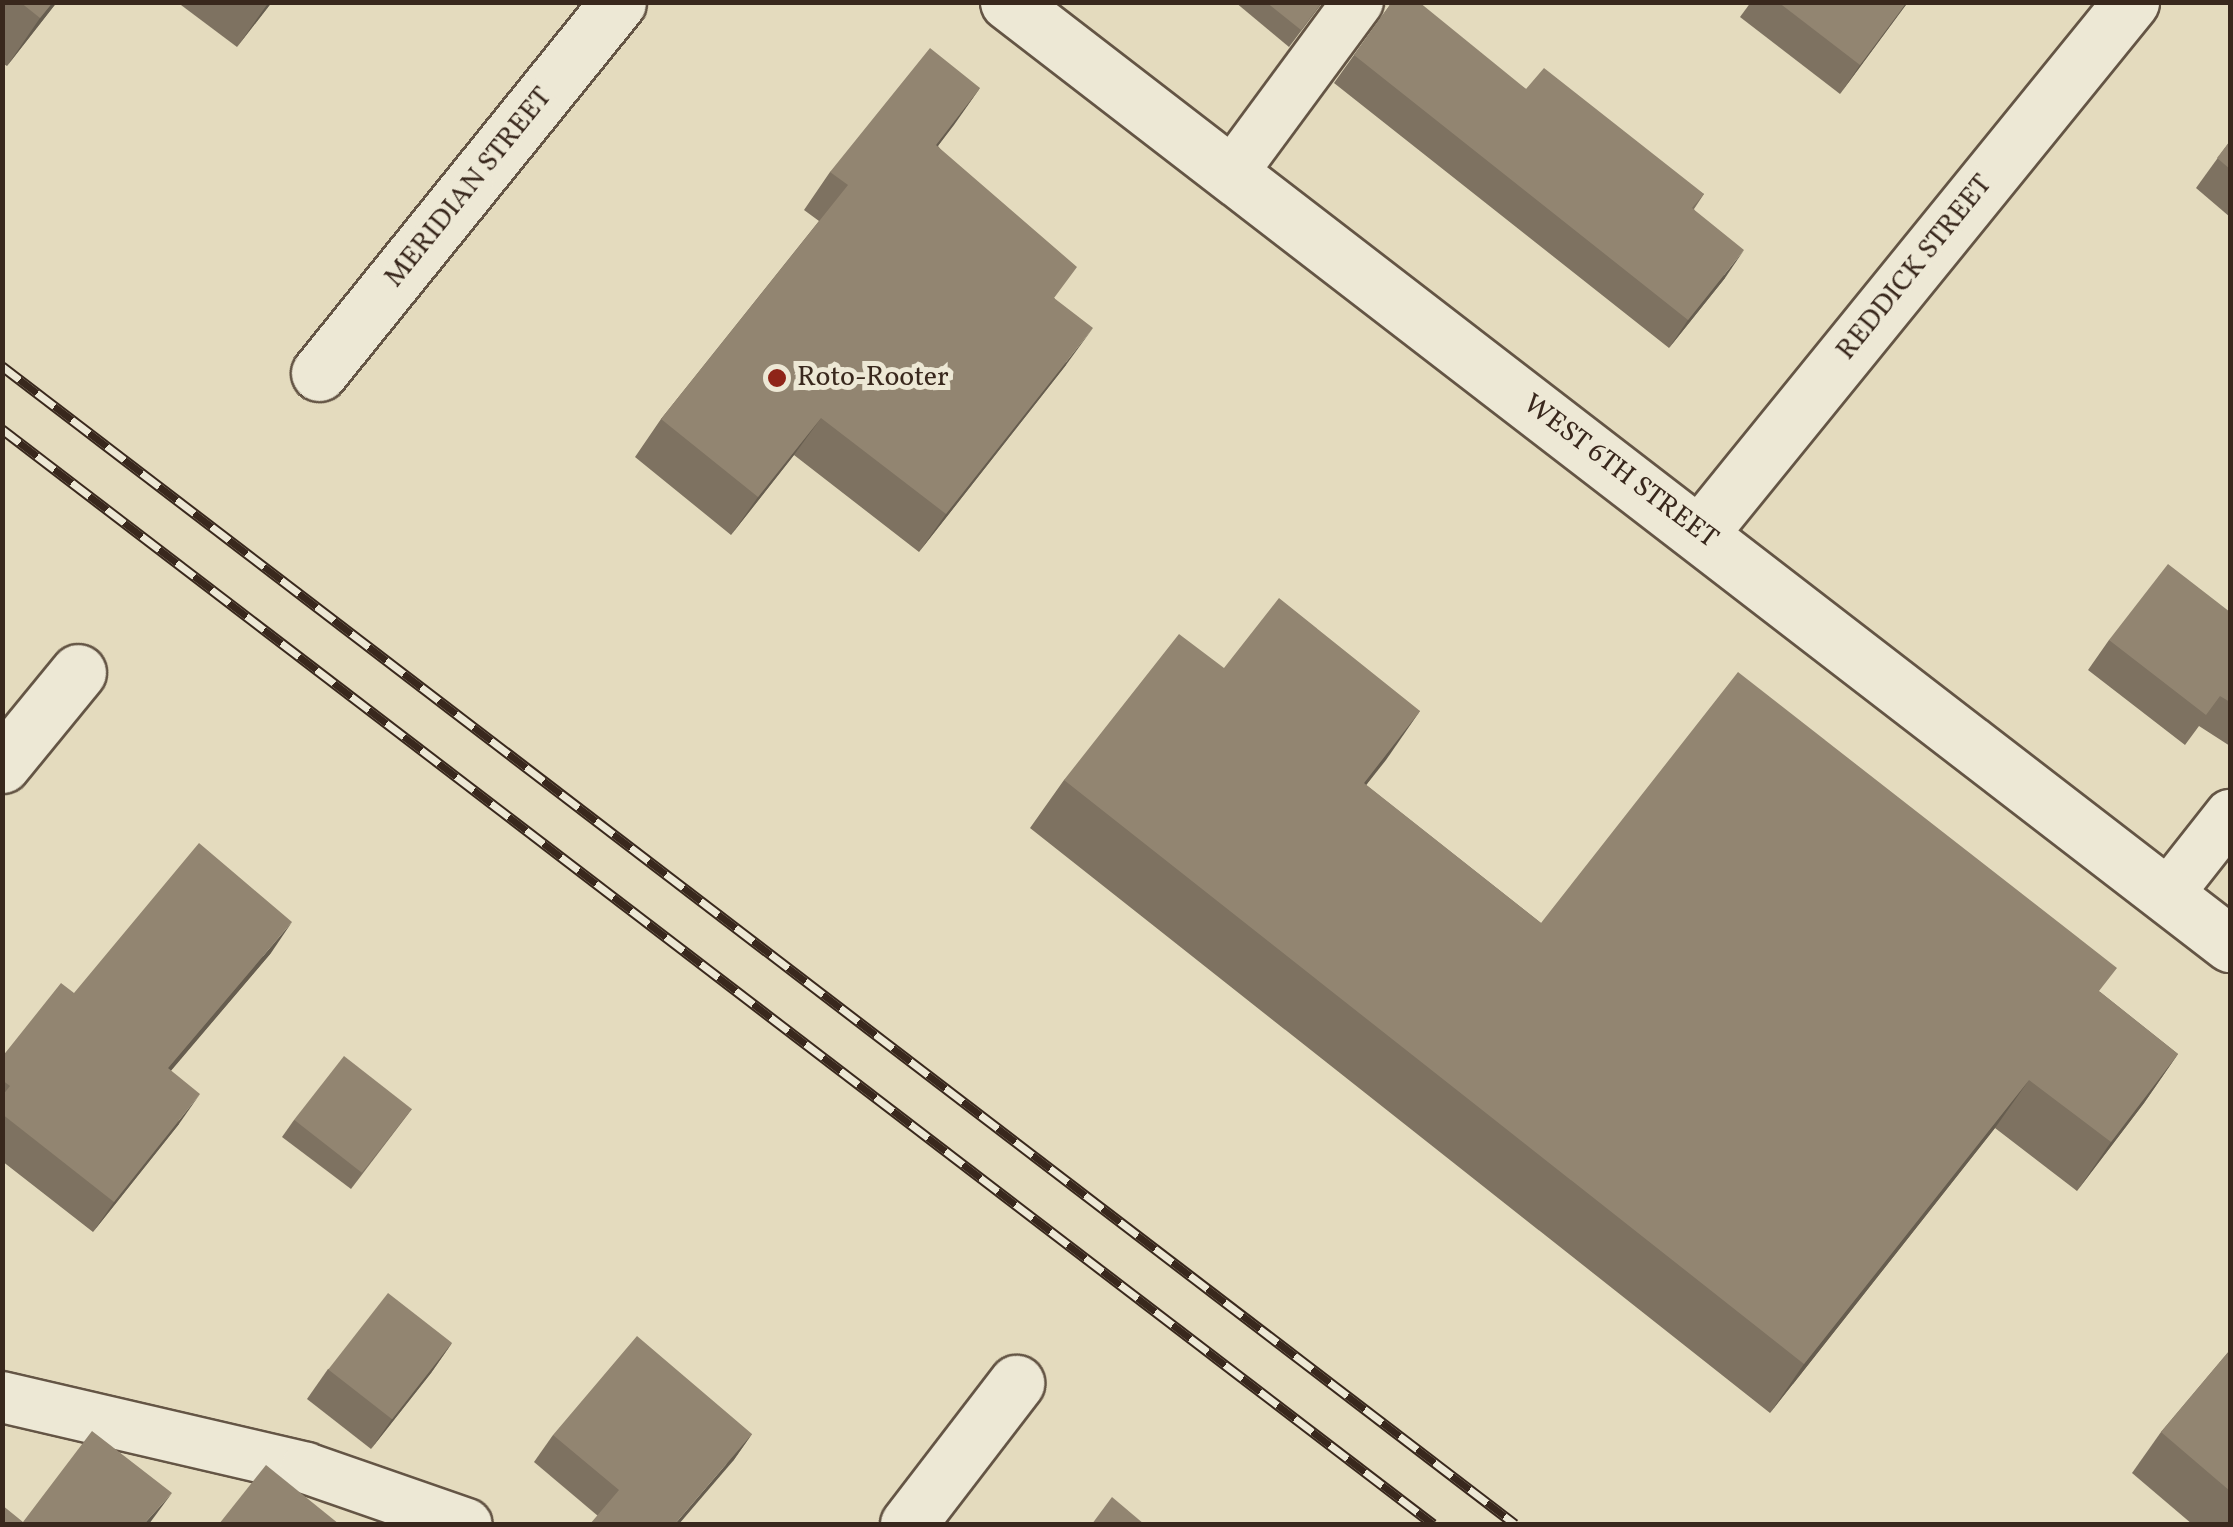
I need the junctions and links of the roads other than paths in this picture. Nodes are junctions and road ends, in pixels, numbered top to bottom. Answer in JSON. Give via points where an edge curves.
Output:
{"nodes":[{"id":1,"x":618,"y":2,"type":"edge"},
{"id":2,"x":1008,"y":2,"type":"edge"},
{"id":3,"x":1358,"y":2,"type":"edge"},
{"id":4,"x":2131,"y":2,"type":"edge"},
{"id":5,"x":1231,"y":174,"type":"junction"},
{"id":6,"x":319,"y":372,"type":"dead end"},
{"id":7,"x":1700,"y":533,"type":"junction"},
{"id":8,"x":78,"y":672,"type":"dead end"},
{"id":9,"x":2,"y":765,"type":"edge"},
{"id":10,"x":2230,"y":815,"type":"edge"},
{"id":11,"x":2167,"y":895,"type":"junction"},
{"id":12,"x":2230,"y":944,"type":"edge"},
{"id":13,"x":1016,"y":1383,"type":"dead end"},
{"id":14,"x":2,"y":1397,"type":"edge"},
{"id":15,"x":467,"y":1524,"type":"edge"},
{"id":16,"x":908,"y":1524,"type":"edge"}],
"edges":[{"from":1,"to":6,"type":"street","name":"MERIDIAN STREET"},
{"from":2,"to":5,"type":"street","name":"WEST 6TH STREET"},
{"from":3,"to":5,"type":"lane"},
{"from":4,"to":7,"type":"street","name":"REDDICK STREET"},
{"from":5,"to":7,"type":"street","name":"WEST 6TH STREET"},
{"from":7,"to":11,"type":"street","name":"WEST 6TH STREET"},
{"from":8,"to":9,"type":"street"},
{"from":10,"to":11,"type":"lane"},
{"from":11,"to":12,"type":"street","name":"WEST 6TH STREET"},
{"from":13,"to":16,"type":"street"},
{"from":14,"to":15,"type":"lane","via":[[306,1468]]}]}
